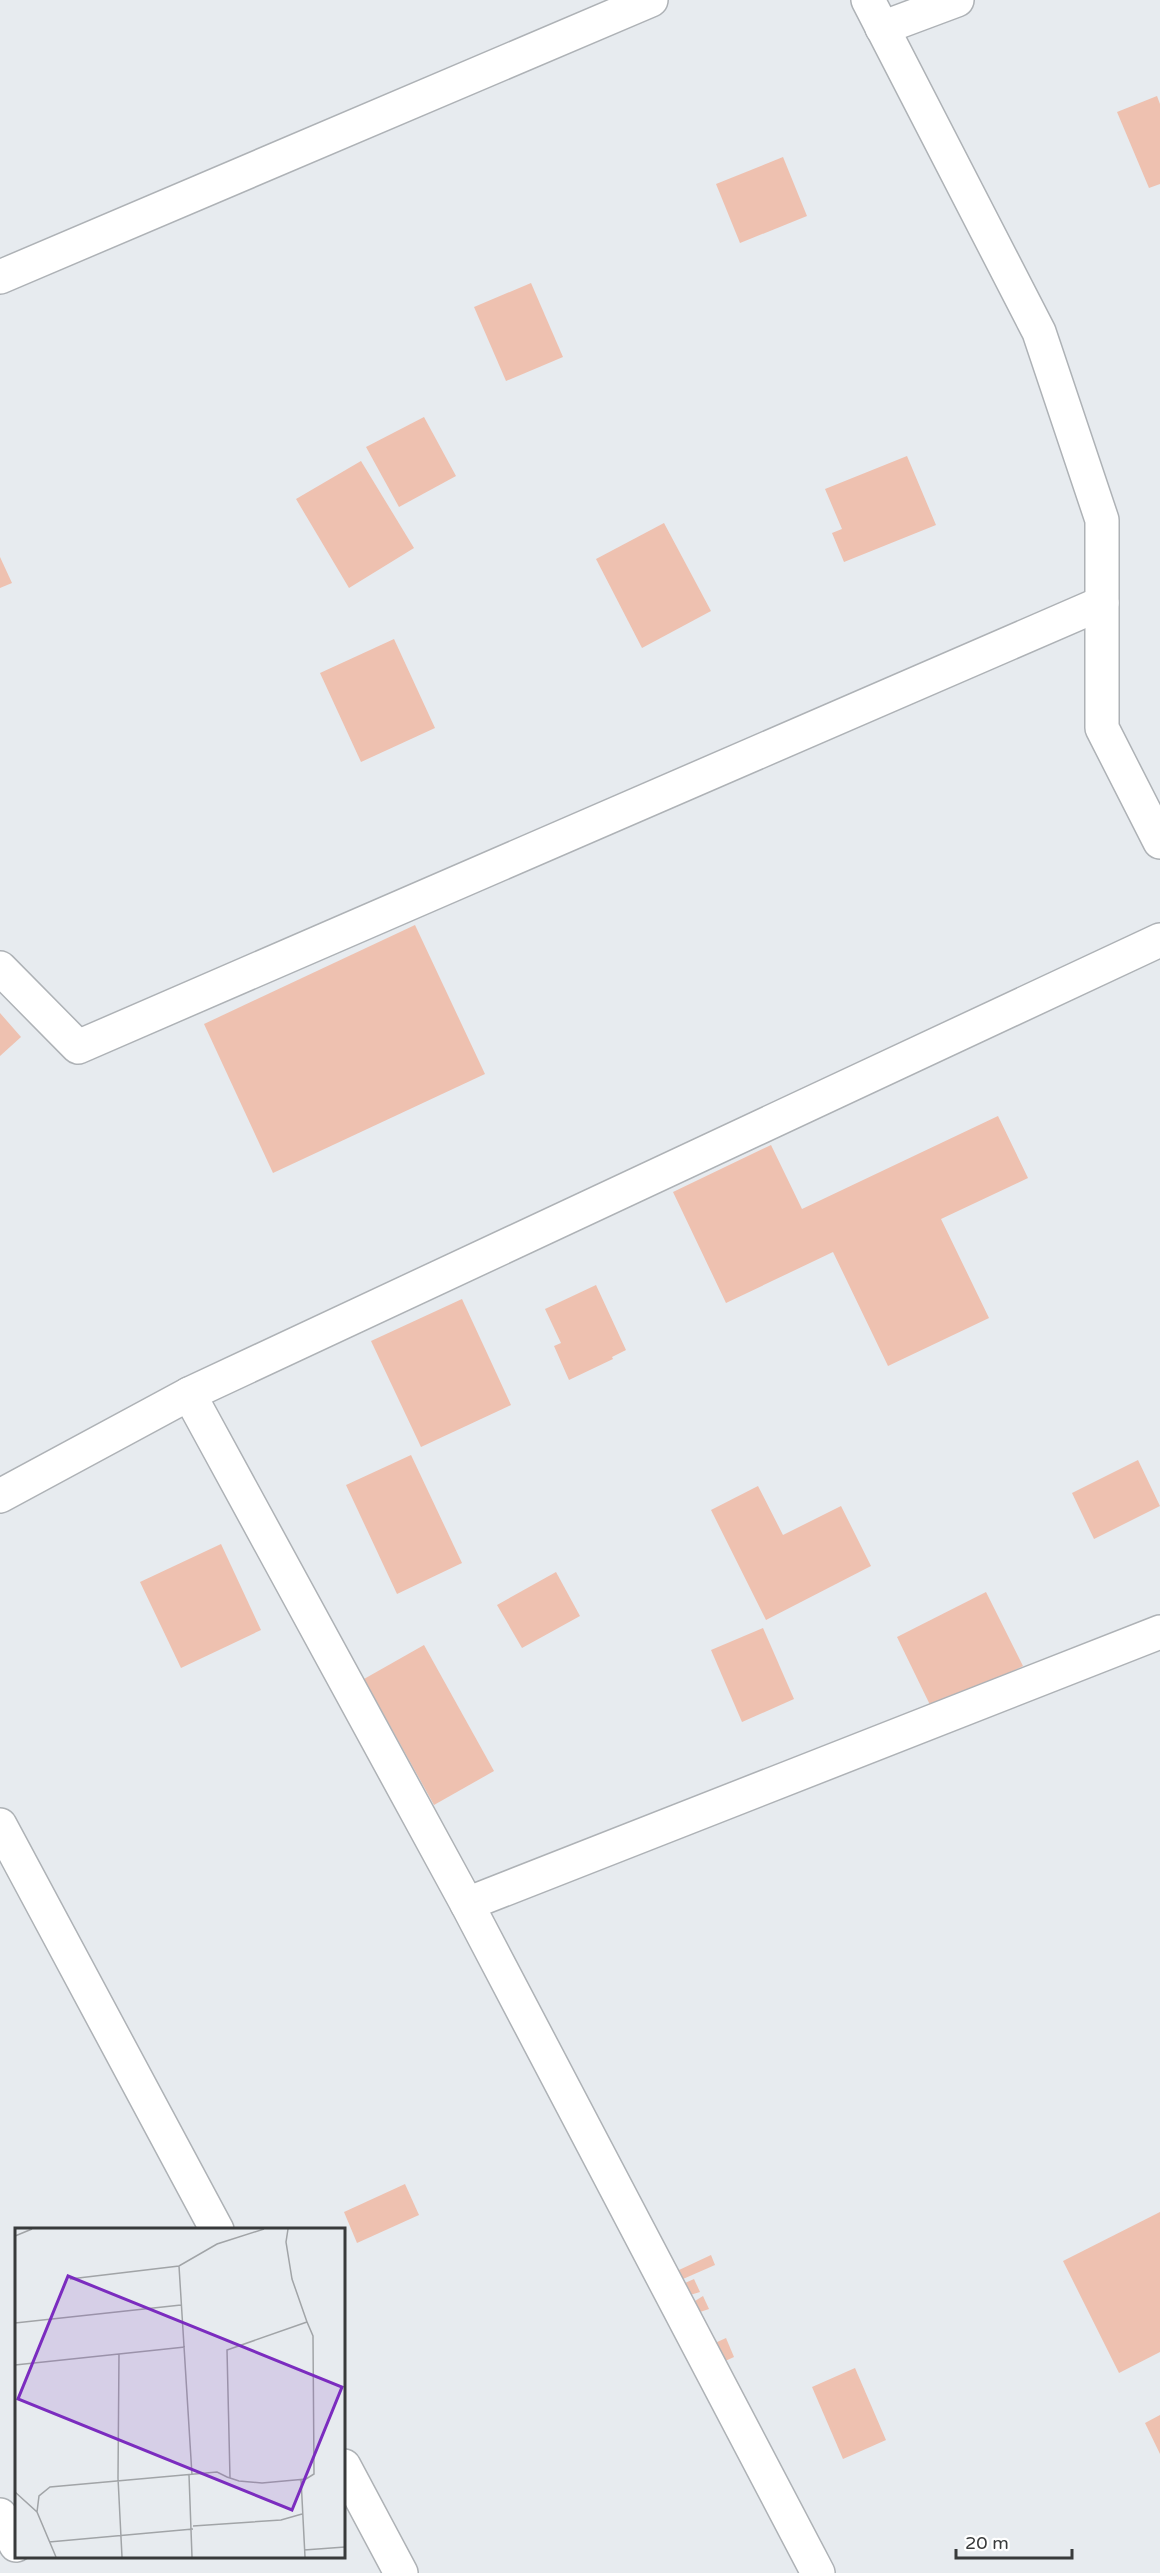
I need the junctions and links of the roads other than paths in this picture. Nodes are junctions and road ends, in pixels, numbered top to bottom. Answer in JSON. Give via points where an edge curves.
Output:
{"nodes":[{"id":1,"x":651,"y":0,"type":"edge"},
{"id":2,"x":957,"y":0,"type":"edge"},
{"id":3,"x":875,"y":14,"type":"edge"},
{"id":4,"x":0,"y":277,"type":"edge"},
{"id":5,"x":1102,"y":603,"type":"junction"},
{"id":6,"x":1160,"y":842,"type":"edge"},
{"id":7,"x":1160,"y":940,"type":"edge"},
{"id":8,"x":0,"y":968,"type":"edge"},
{"id":9,"x":189,"y":1394,"type":"junction"},
{"id":10,"x":0,"y":1496,"type":"edge"},
{"id":11,"x":1160,"y":1632,"type":"edge"},
{"id":12,"x":0,"y":1826,"type":"edge"},
{"id":13,"x":467,"y":1904,"type":"junction"},
{"id":14,"x":216,"y":2228,"type":"edge"},
{"id":15,"x":345,"y":2468,"type":"edge"},
{"id":16,"x":0,"y":2515,"type":"edge"},
{"id":17,"x":15,"y":2543,"type":"edge"},
{"id":18,"x":401,"y":2573,"type":"edge"},
{"id":19,"x":818,"y":2573,"type":"edge"}],
"edges":[{"from":1,"to":4,"type":"street"},
{"from":2,"to":3,"type":"street"},
{"from":3,"to":5,"type":"street","via":[[1039,332],[1102,519]]},
{"from":5,"to":6,"type":"street","via":[[1102,728]]},
{"from":5,"to":8,"type":"street","via":[[78,1047]]},
{"from":7,"to":9,"type":"street"},
{"from":9,"to":10,"type":"street"},
{"from":9,"to":13,"type":"street"},
{"from":11,"to":13,"type":"street"},
{"from":12,"to":14,"type":"street"},
{"from":13,"to":19,"type":"street"},
{"from":15,"to":18,"type":"street"},
{"from":16,"to":17,"type":"street"}]}
